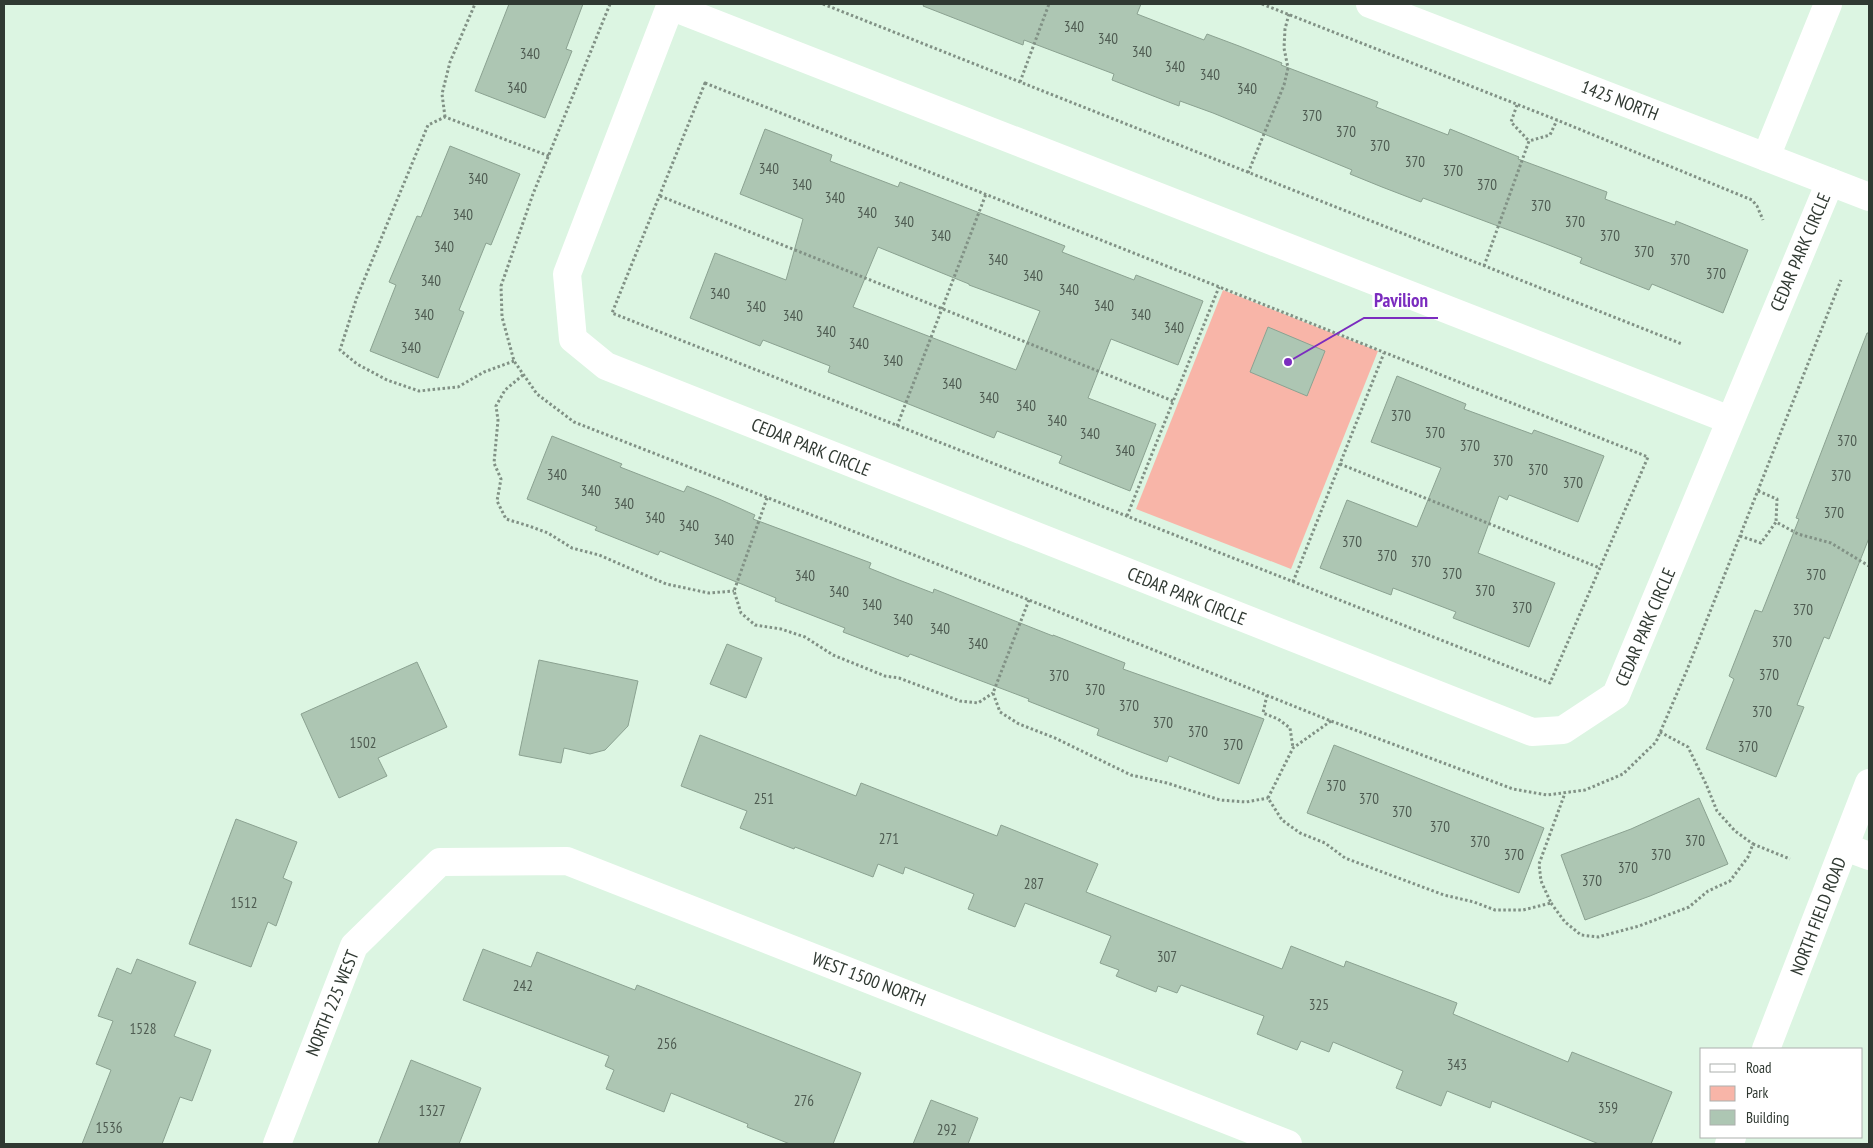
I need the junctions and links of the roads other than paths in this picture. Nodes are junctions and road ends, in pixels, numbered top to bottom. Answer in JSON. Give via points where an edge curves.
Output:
{"nodes":[{"id":1,"x":1370,"y":4,"type":"edge"},
{"id":2,"x":1828,"y":4,"type":"edge"},
{"id":3,"x":670,"y":5,"type":"edge"},
{"id":4,"x":1766,"y":156,"type":"junction"},
{"id":5,"x":1830,"y":182,"type":"junction"},
{"id":6,"x":1869,"y":197,"type":"edge"},
{"id":7,"x":1730,"y":420,"type":"junction"},
{"id":8,"x":1869,"y":783,"type":"edge"},
{"id":9,"x":1857,"y":852,"type":"edge"},
{"id":10,"x":440,"y":862,"type":"joint"},
{"id":11,"x":1766,"y":1048,"type":"edge"},
{"id":12,"x":277,"y":1144,"type":"edge"},
{"id":13,"x":1288,"y":1144,"type":"edge"}],
"edges":[{"from":1,"to":4,"type":"street","name":"1425 NORTH"},
{"from":2,"to":4,"type":"street"},
{"from":3,"to":7,"type":"street"},
{"from":3,"to":7,"type":"street","name":"CEDAR PARK CIRCLE","via":[[568,274],[573,338],[606,366],[1532,732],[1563,730],[1616,695]]},
{"from":4,"to":5,"type":"street","name":"1425 NORTH"},
{"from":5,"to":6,"type":"street","name":"1425 NORTH"},
{"from":5,"to":7,"type":"street","name":"CEDAR PARK CIRCLE"},
{"from":8,"to":9,"type":"street","name":"NORTH FIELD ROAD"},
{"from":9,"to":11,"type":"street","name":"NORTH FIELD ROAD"},
{"from":10,"to":12,"type":"street","name":"NORTH 225 WEST","via":[[354,946]]},
{"from":10,"to":13,"type":"street","name":"WEST 1500 NORTH","via":[[567,861]]}]}
